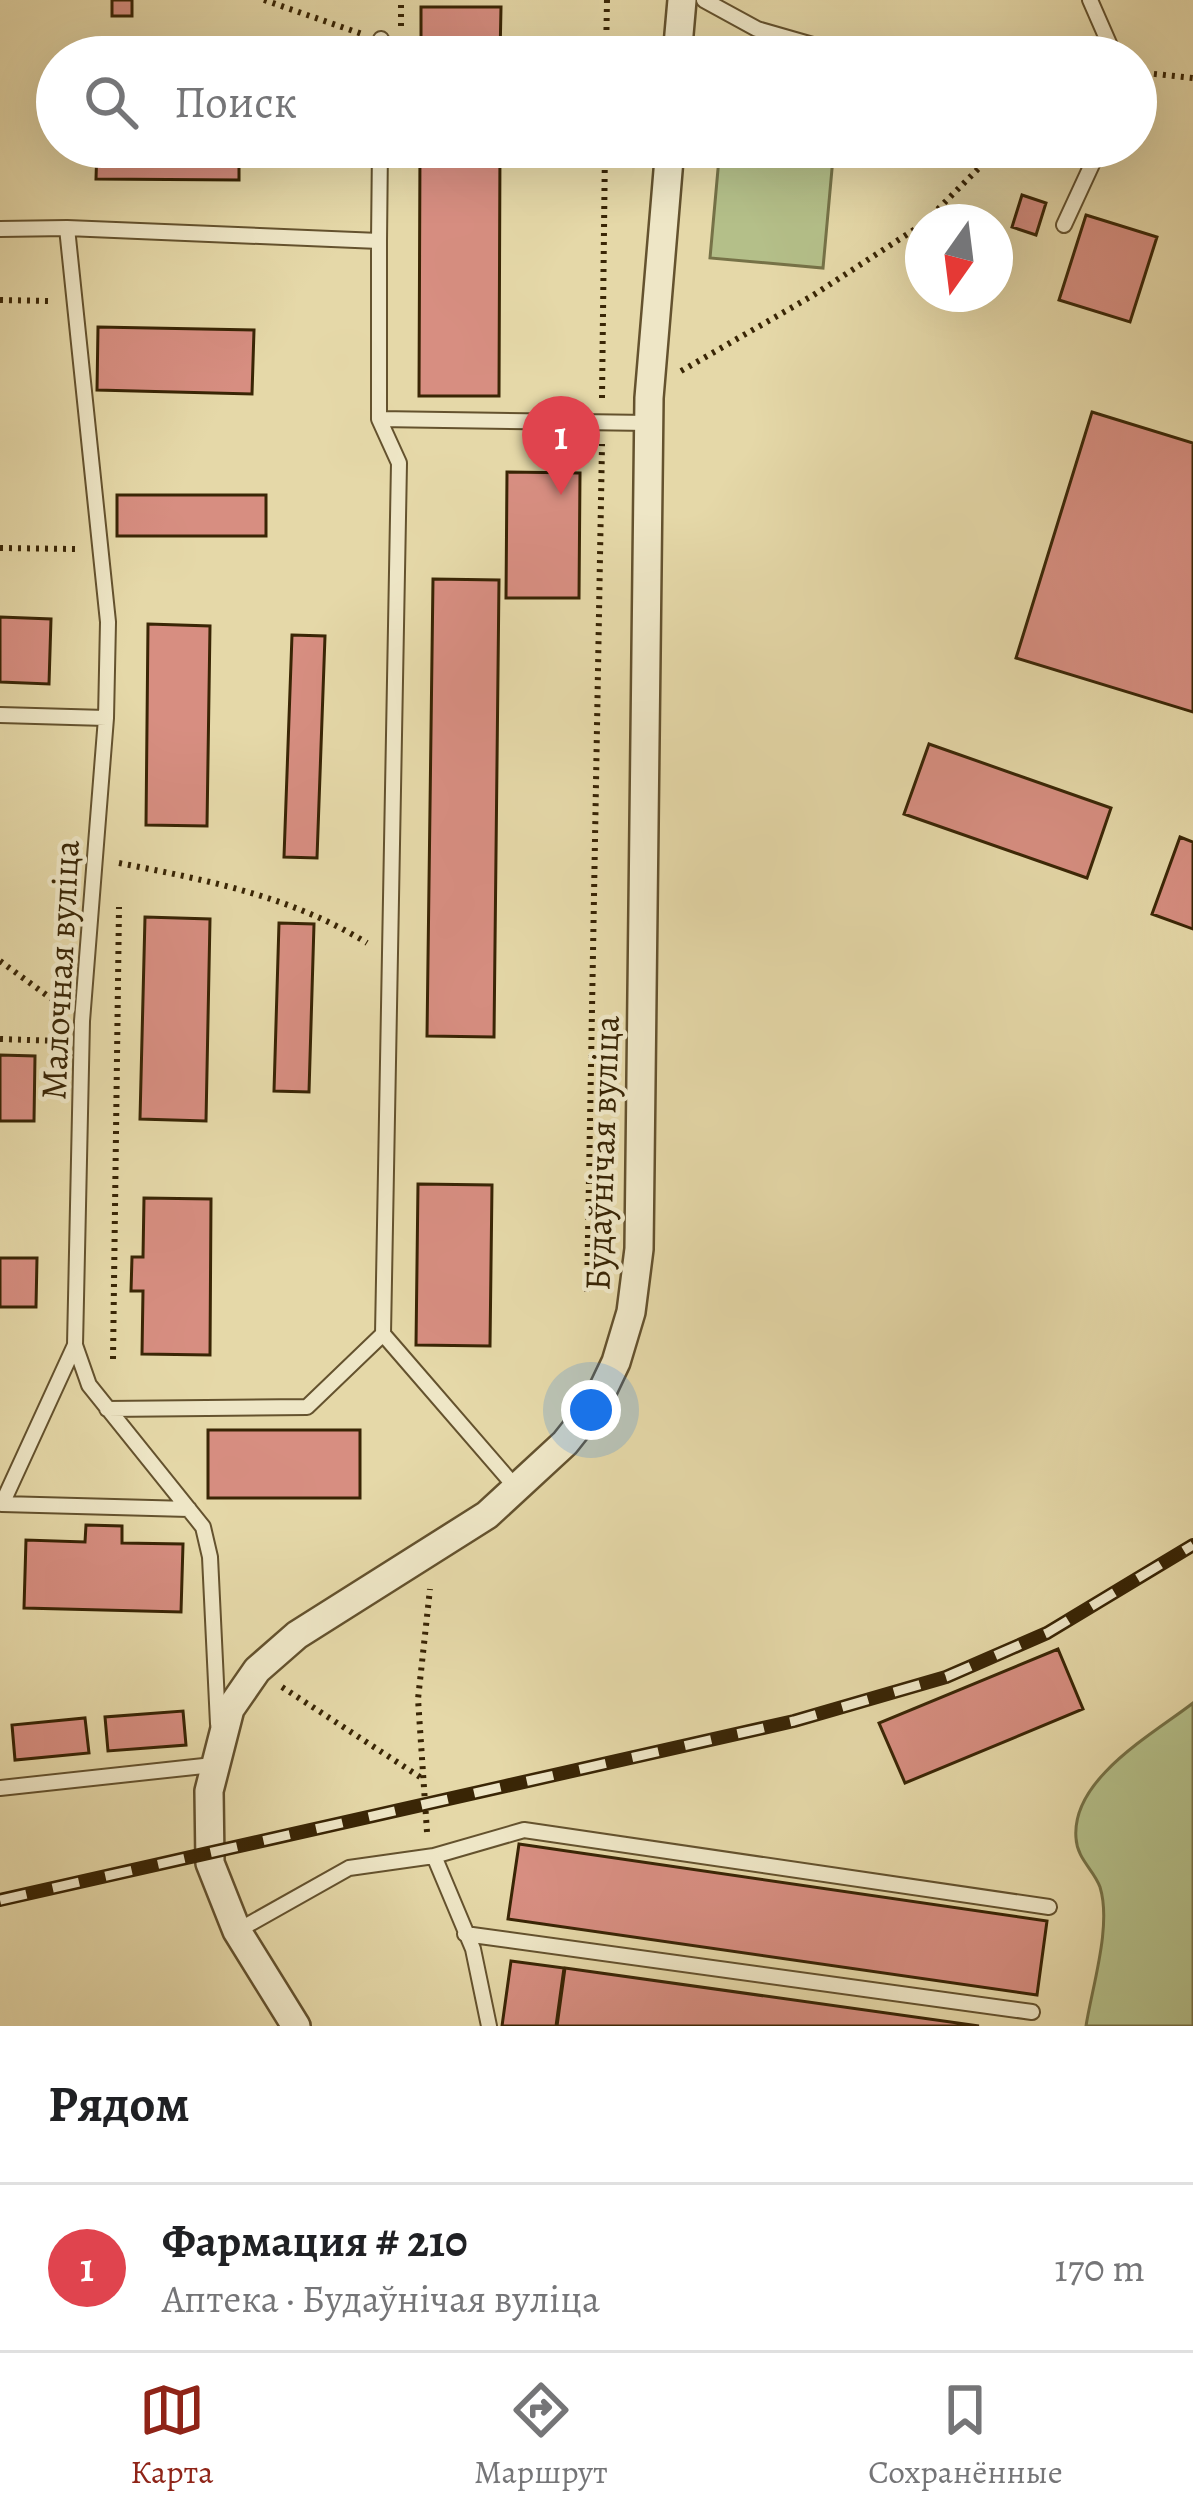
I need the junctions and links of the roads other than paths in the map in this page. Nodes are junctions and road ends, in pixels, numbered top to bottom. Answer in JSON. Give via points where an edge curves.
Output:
{"nodes":[{"id":1,"x":682,"y":0,"type":"edge"},
{"id":2,"x":704,"y":0,"type":"edge"},
{"id":3,"x":1090,"y":0,"type":"edge"},
{"id":4,"x":679,"y":36,"type":"edge"},
{"id":5,"x":780,"y":36,"type":"edge"},
{"id":6,"x":1106,"y":36,"type":"edge"},
{"id":7,"x":380,"y":168,"type":"edge"},
{"id":8,"x":668,"y":168,"type":"edge"},
{"id":9,"x":1090,"y":168,"type":"edge"},
{"id":10,"x":1064,"y":225,"type":"dead end"},
{"id":11,"x":67,"y":228,"type":"junction"},
{"id":12,"x":0,"y":229,"type":"edge"},
{"id":13,"x":380,"y":241,"type":"junction"},
{"id":14,"x":649,"y":411,"type":"junction"},
{"id":15,"x":379,"y":419,"type":"junction"},
{"id":16,"x":0,"y":715,"type":"edge"},
{"id":17,"x":106,"y":718,"type":"junction"},
{"id":18,"x":383,"y":1334,"type":"junction"},
{"id":19,"x":75,"y":1346,"type":"junction"},
{"id":20,"x":106,"y":1409,"type":"junction"},
{"id":21,"x":518,"y":1490,"type":"junction"},
{"id":22,"x":1,"y":1507,"type":"edge"},
{"id":23,"x":189,"y":1509,"type":"junction"},
{"id":24,"x":216,"y":1753,"type":"junction"},
{"id":25,"x":0,"y":1788,"type":"edge"},
{"id":26,"x":434,"y":1856,"type":"junction"},
{"id":27,"x":1049,"y":1907,"type":"dead end"},
{"id":28,"x":237,"y":1931,"type":"junction"},
{"id":29,"x":466,"y":1934,"type":"junction"},
{"id":30,"x":1032,"y":2012,"type":"dead end"},
{"id":31,"x":298,"y":2026,"type":"edge"},
{"id":32,"x":489,"y":2026,"type":"edge"}],
"edges":[{"from":1,"to":4,"type":"street"},
{"from":2,"to":5,"type":"lane"},
{"from":3,"to":6,"type":"lane"},
{"from":7,"to":13,"type":"lane"},
{"from":8,"to":14,"type":"street","name":"Будаўнічая вуліца"},
{"from":9,"to":10,"type":"lane"},
{"from":11,"to":12,"type":"lane"},
{"from":11,"to":13,"type":"lane"},
{"from":11,"to":17,"type":"lane","name":"Малочная вуліца","via":[[103,549]]},
{"from":13,"to":15,"type":"lane"},
{"from":14,"to":15,"type":"lane","via":[[602,423]]},
{"from":14,"to":21,"type":"street","name":"Будаўнічая вуліца","via":[[639,1249],[631,1312],[596,1404]]},
{"from":15,"to":18,"type":"lane","via":[[399,463]]},
{"from":16,"to":17,"type":"lane"},
{"from":17,"to":19,"type":"lane","name":"Малочная вуліца","via":[[82,1021]]},
{"from":18,"to":20,"type":"lane","via":[[307,1407]]},
{"from":18,"to":21,"type":"lane"},
{"from":19,"to":20,"type":"lane","name":"Малочная вуліца"},
{"from":19,"to":22,"type":"lane"},
{"from":20,"to":23,"type":"lane","name":"Малочная вуліца"},
{"from":21,"to":24,"type":"street","name":"Будаўнічая вуліца","via":[[328,1613],[257,1670],[230,1709]]},
{"from":22,"to":23,"type":"lane"},
{"from":23,"to":24,"type":"lane","name":"Малочная вуліца","via":[[210,1557]]},
{"from":24,"to":25,"type":"lane"},
{"from":24,"to":28,"type":"street","name":"Будаўнічая вуліца","via":[[208,1854]]},
{"from":26,"to":27,"type":"lane","via":[[524,1830]]},
{"from":26,"to":28,"type":"lane","via":[[349,1868]]},
{"from":26,"to":29,"type":"lane"},
{"from":28,"to":31,"type":"street","name":"Будаўнічая вуліца"},
{"from":29,"to":30,"type":"lane"},
{"from":29,"to":32,"type":"lane"}]}
